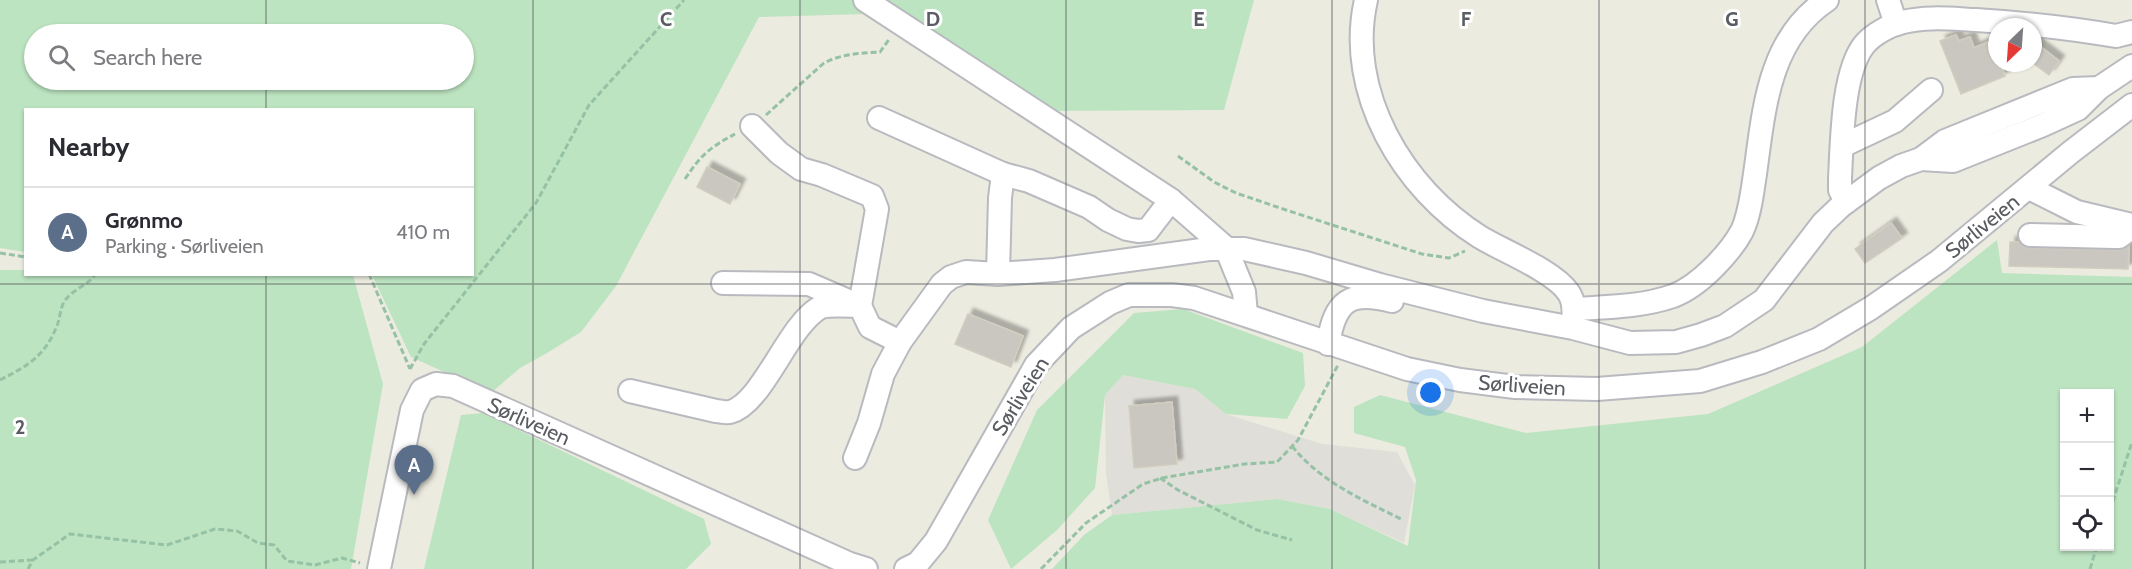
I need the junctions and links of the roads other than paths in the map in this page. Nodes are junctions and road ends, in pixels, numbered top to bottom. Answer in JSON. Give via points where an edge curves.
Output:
{"nodes":[{"id":1,"x":865,"y":0,"type":"edge"},
{"id":2,"x":1366,"y":0,"type":"edge"},
{"id":3,"x":1827,"y":0,"type":"edge"},
{"id":4,"x":1888,"y":0,"type":"edge"},
{"id":5,"x":1896,"y":24,"type":"junction"},
{"id":6,"x":2124,"y":34,"type":"edge"},
{"id":7,"x":2130,"y":67,"type":"edge"},
{"id":8,"x":1931,"y":90,"type":"dead end"},
{"id":9,"x":2132,"y":105,"type":"edge"},
{"id":10,"x":879,"y":118,"type":"dead end"},
{"id":11,"x":752,"y":126,"type":"road end"},
{"id":12,"x":1842,"y":146,"type":"junction"},
{"id":13,"x":1003,"y":174,"type":"junction"},
{"id":14,"x":2029,"y":188,"type":"junction"},
{"id":15,"x":1171,"y":200,"type":"junction"},
{"id":16,"x":1846,"y":202,"type":"junction"},
{"id":17,"x":2132,"y":226,"type":"edge"},
{"id":18,"x":2030,"y":235,"type":"dead end"},
{"id":19,"x":1226,"y":248,"type":"junction"},
{"id":20,"x":998,"y":274,"type":"junction"},
{"id":21,"x":723,"y":283,"type":"dead end"},
{"id":22,"x":860,"y":306,"type":"junction"},
{"id":23,"x":1246,"y":314,"type":"junction"},
{"id":24,"x":1569,"y":320,"type":"junction"},
{"id":25,"x":900,"y":342,"type":"junction"},
{"id":26,"x":1337,"y":347,"type":"junction"},
{"id":27,"x":630,"y":391,"type":"dead end"},
{"id":28,"x":855,"y":458,"type":"dead end"},
{"id":29,"x":379,"y":568,"type":"edge"},
{"id":30,"x":866,"y":569,"type":"edge"},
{"id":31,"x":906,"y":569,"type":"edge"}],
"edges":[{"from":1,"to":15,"type":"street"},
{"from":2,"to":24,"type":"street","via":[[1363,70],[1377,112],[1406,168],[1452,218],[1568,291]]},
{"from":3,"to":24,"type":"street","via":[[1798,25],[1775,67],[1766,94],[1748,213],[1741,233],[1721,260],[1700,281],[1674,295]]},
{"from":4,"to":5,"type":"street"},
{"from":5,"to":6,"type":"street","via":[[1944,18]]},
{"from":5,"to":12,"type":"street","via":[[1864,45],[1851,74]]},
{"from":6,"to":7,"type":"street"},
{"from":7,"to":16,"type":"street","via":[[2099,88],[2079,110],[1953,160],[1921,159],[1879,178]]},
{"from":8,"to":12,"type":"street","via":[[1895,121]]},
{"from":9,"to":14,"type":"street","name":"Sørliveien"},
{"from":10,"to":13,"type":"street"},
{"from":11,"to":22,"type":"street","via":[[801,169],[872,196],[877,209]]},
{"from":12,"to":16,"type":"street","via":[[1840,190]]},
{"from":13,"to":15,"type":"street","via":[[1029,181],[1138,231],[1148,230]]},
{"from":13,"to":20,"type":"street"},
{"from":14,"to":17,"type":"street","via":[[2078,212]]},
{"from":14,"to":26,"type":"street","name":"Sørliveien","via":[[1939,261],[1819,339],[1700,381],[1597,389],[1515,387],[1407,369]]},
{"from":15,"to":19,"type":"street"},
{"from":16,"to":24,"type":"street","via":[[1823,223],[1764,300],[1725,326],[1676,342],[1630,343]]},
{"from":17,"to":18,"type":"street","via":[[2119,237]]},
{"from":19,"to":20,"type":"street"},
{"from":19,"to":23,"type":"street","via":[[1244,292]]},
{"from":19,"to":24,"type":"street","via":[[1306,263],[1483,311]]},
{"from":20,"to":25,"type":"street","via":[[966,272],[951,277]]},
{"from":21,"to":22,"type":"street","via":[[809,284]]},
{"from":22,"to":25,"type":"street","via":[[870,327]]},
{"from":22,"to":27,"type":"street","via":[[821,306],[792,337],[754,392],[731,411]]},
{"from":23,"to":26,"type":"street","name":"Sørliveien"},
{"from":23,"to":31,"type":"street","name":"Sørliveien","via":[[1194,298],[1130,295],[1071,328],[1031,373],[936,541],[918,562]]},
{"from":24,"to":26,"type":"street","via":[[1532,333],[1360,297],[1336,314],[1332,324]]},
{"from":25,"to":28,"type":"street","via":[[883,374]]},
{"from":29,"to":30,"type":"street","name":"Sørliveien","via":[[412,410],[422,390],[436,384],[453,386]]}]}
